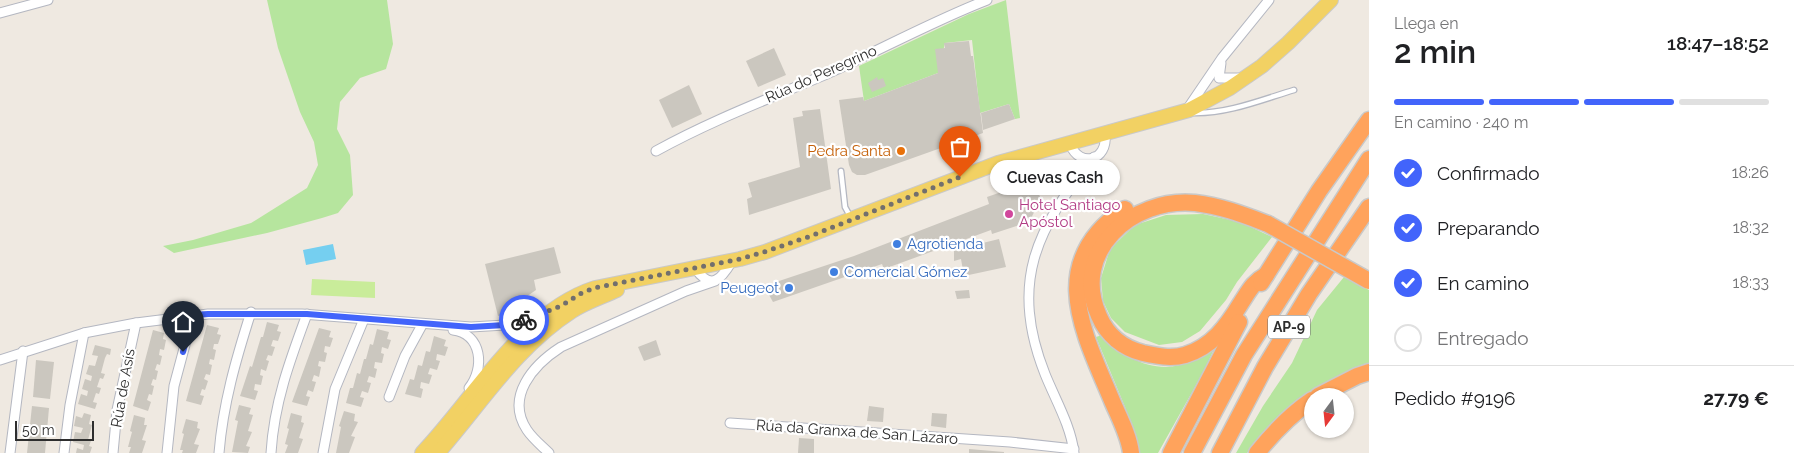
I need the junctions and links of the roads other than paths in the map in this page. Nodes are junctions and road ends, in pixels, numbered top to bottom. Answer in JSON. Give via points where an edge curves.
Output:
{"nodes":[{"id":1,"x":48,"y":0,"type":"edge"},
{"id":2,"x":988,"y":0,"type":"edge"},
{"id":3,"x":1269,"y":0,"type":"edge"},
{"id":4,"x":1331,"y":0,"type":"edge"},
{"id":5,"x":0,"y":13,"type":"edge"},
{"id":6,"x":1222,"y":58,"type":"junction"},
{"id":7,"x":1219,"y":78,"type":"junction"},
{"id":8,"x":1246,"y":78,"type":"junction"},
{"id":9,"x":1207,"y":80,"type":"junction"},
{"id":10,"x":1294,"y":90,"type":"dead end"},
{"id":11,"x":1217,"y":96,"type":"junction"},
{"id":12,"x":1184,"y":112,"type":"junction"},
{"id":13,"x":1369,"y":120,"type":"edge"},
{"id":14,"x":1105,"y":135,"type":"junction"},
{"id":15,"x":1070,"y":144,"type":"junction"},
{"id":16,"x":656,"y":151,"type":"dead end"},
{"id":17,"x":1079,"y":157,"type":"junction"},
{"id":18,"x":1094,"y":157,"type":"junction"},
{"id":19,"x":1369,"y":159,"type":"edge"},
{"id":20,"x":842,"y":171,"type":"dead end"},
{"id":21,"x":1081,"y":173,"type":"junction"},
{"id":22,"x":1369,"y":207,"type":"edge"},
{"id":23,"x":1270,"y":219,"type":"junction"},
{"id":24,"x":852,"y":220,"type":"junction"},
{"id":25,"x":732,"y":261,"type":"junction"},
{"id":26,"x":1369,"y":269,"type":"edge"},
{"id":27,"x":698,"y":272,"type":"junction"},
{"id":28,"x":1266,"y":275,"type":"junction"},
{"id":29,"x":636,"y":281,"type":"junction"},
{"id":30,"x":715,"y":281,"type":"junction"},
{"id":31,"x":1369,"y":281,"type":"edge"},
{"id":32,"x":686,"y":291,"type":"junction"},
{"id":33,"x":561,"y":306,"type":"junction"},
{"id":34,"x":251,"y":312,"type":"junction"},
{"id":35,"x":307,"y":314,"type":"junction"},
{"id":36,"x":193,"y":315,"type":"junction"},
{"id":37,"x":364,"y":319,"type":"junction"},
{"id":38,"x":136,"y":323,"type":"junction"},
{"id":39,"x":422,"y":325,"type":"junction"},
{"id":40,"x":436,"y":326,"type":"junction"},
{"id":41,"x":84,"y":332,"type":"junction"},
{"id":42,"x":23,"y":351,"type":"junction"},
{"id":43,"x":0,"y":360,"type":"edge"},
{"id":44,"x":1369,"y":372,"type":"edge"},
{"id":45,"x":1334,"y":388,"type":"edge"},
{"id":46,"x":389,"y":397,"type":"dead end"},
{"id":47,"x":1304,"y":406,"type":"edge"},
{"id":48,"x":730,"y":423,"type":"dead end"},
{"id":49,"x":443,"y":432,"type":"junction"},
{"id":50,"x":1073,"y":452,"type":"edge"},
{"id":51,"x":10,"y":453,"type":"edge"},
{"id":52,"x":64,"y":453,"type":"edge"},
{"id":53,"x":113,"y":453,"type":"edge"},
{"id":54,"x":167,"y":453,"type":"edge"},
{"id":55,"x":219,"y":453,"type":"edge"},
{"id":56,"x":271,"y":453,"type":"edge"},
{"id":57,"x":323,"y":453,"type":"edge"},
{"id":58,"x":422,"y":453,"type":"edge"},
{"id":59,"x":438,"y":453,"type":"edge"},
{"id":60,"x":549,"y":453,"type":"edge"},
{"id":61,"x":1131,"y":453,"type":"edge"},
{"id":62,"x":1171,"y":453,"type":"edge"},
{"id":63,"x":1192,"y":453,"type":"edge"},
{"id":64,"x":1220,"y":453,"type":"edge"},
{"id":65,"x":1257,"y":453,"type":"edge"}],
"edges":[{"from":1,"to":5,"type":"street"},
{"from":2,"to":16,"type":"street","name":"Rúa do Peregrino","via":[[695,129]]},
{"from":3,"to":6,"type":"street"},
{"from":4,"to":8,"type":"main road","via":[[1288,43]]},
{"from":6,"to":7,"type":"street"},
{"from":6,"to":9,"type":"street"},
{"from":7,"to":8,"type":"street"},
{"from":7,"to":9,"type":"street"},
{"from":7,"to":11,"type":"street"},
{"from":8,"to":11,"type":"main road"},
{"from":9,"to":11,"type":"street"},
{"from":9,"to":12,"type":"street"},
{"from":10,"to":12,"type":"lane","via":[[1215,112]]},
{"from":11,"to":12,"type":"main road"},
{"from":12,"to":14,"type":"main road"},
{"from":13,"to":28,"type":"highway"},
{"from":14,"to":15,"type":"main road"},
{"from":14,"to":18,"type":"street","name":"Rúa da Granxa de San Lázaro","via":[[1104,147]]},
{"from":15,"to":17,"type":"street"},
{"from":15,"to":24,"type":"main road","via":[[974,172]]},
{"from":17,"to":18,"type":"street"},
{"from":17,"to":21,"type":"street"},
{"from":18,"to":21,"type":"street","name":"Rúa da Granxa de San Lázaro"},
{"from":19,"to":63,"type":"highway","number":"AP-9","via":[[1244,355]]},
{"from":20,"to":24,"type":"lane","via":[[845,207]]},
{"from":21,"to":50,"type":"street","name":"Rúa da Granxa de San Lázaro","via":[[1043,231],[1028,295],[1032,330],[1044,372]]},
{"from":22,"to":64,"type":"highway","number":"AP-9","via":[[1309,294],[1265,367]]},
{"from":23,"to":26,"type":"highway"},
{"from":23,"to":28,"type":"highway","via":[[1194,203],[1151,209],[1131,217],[1102,244],[1090,286],[1092,300],[1109,333],[1135,351],[1169,357],[1199,349],[1221,333],[1255,281]]},
{"from":23,"to":31,"type":"highway","bridge":true},
{"from":23,"to":61,"type":"highway","via":[[1233,200],[1195,194],[1170,195],[1125,209],[1106,221],[1094,236],[1081,259],[1079,315]]},
{"from":24,"to":25,"type":"main road"},
{"from":25,"to":27,"type":"main road"},
{"from":25,"to":30,"type":"street"},
{"from":27,"to":29,"type":"main road"},
{"from":27,"to":30,"type":"street","via":[[708,281]]},
{"from":27,"to":32,"type":"street"},
{"from":28,"to":62,"type":"highway"},
{"from":29,"to":33,"type":"main road","via":[[586,291]]},
{"from":29,"to":59,"type":"main road","via":[[577,308],[538,337],[506,369]]},
{"from":30,"to":32,"type":"street"},
{"from":32,"to":60,"type":"street","via":[[560,347],[530,373],[520,394],[519,407],[532,437]]},
{"from":33,"to":40,"type":"street","via":[[505,325]]},
{"from":33,"to":49,"type":"main road","via":[[530,328],[510,348]]},
{"from":34,"to":35,"type":"street"},
{"from":34,"to":36,"type":"street"},
{"from":34,"to":55,"type":"street","via":[[225,402]]},
{"from":35,"to":37,"type":"street"},
{"from":35,"to":56,"type":"street","via":[[276,408]]},
{"from":36,"to":38,"type":"street"},
{"from":36,"to":54,"type":"street","via":[[174,386]]},
{"from":37,"to":39,"type":"street"},
{"from":37,"to":57,"type":"street","via":[[335,389]]},
{"from":38,"to":41,"type":"street"},
{"from":38,"to":53,"type":"street","name":"Rúa de Asís","via":[[117,410]]},
{"from":39,"to":40,"type":"street"},
{"from":39,"to":46,"type":"street","via":[[405,356]]},
{"from":40,"to":49,"type":"street","via":[[470,336],[479,357],[472,384],[456,404]]},
{"from":41,"to":42,"type":"street"},
{"from":41,"to":52,"type":"street"},
{"from":42,"to":43,"type":"street"},
{"from":42,"to":51,"type":"street"},
{"from":44,"to":45,"type":"highway"},
{"from":47,"to":65,"type":"highway"},
{"from":48,"to":50,"type":"street","name":"Rúa da Granxa de San Lázaro","via":[[1010,442]]},
{"from":49,"to":58,"type":"main road"}]}
